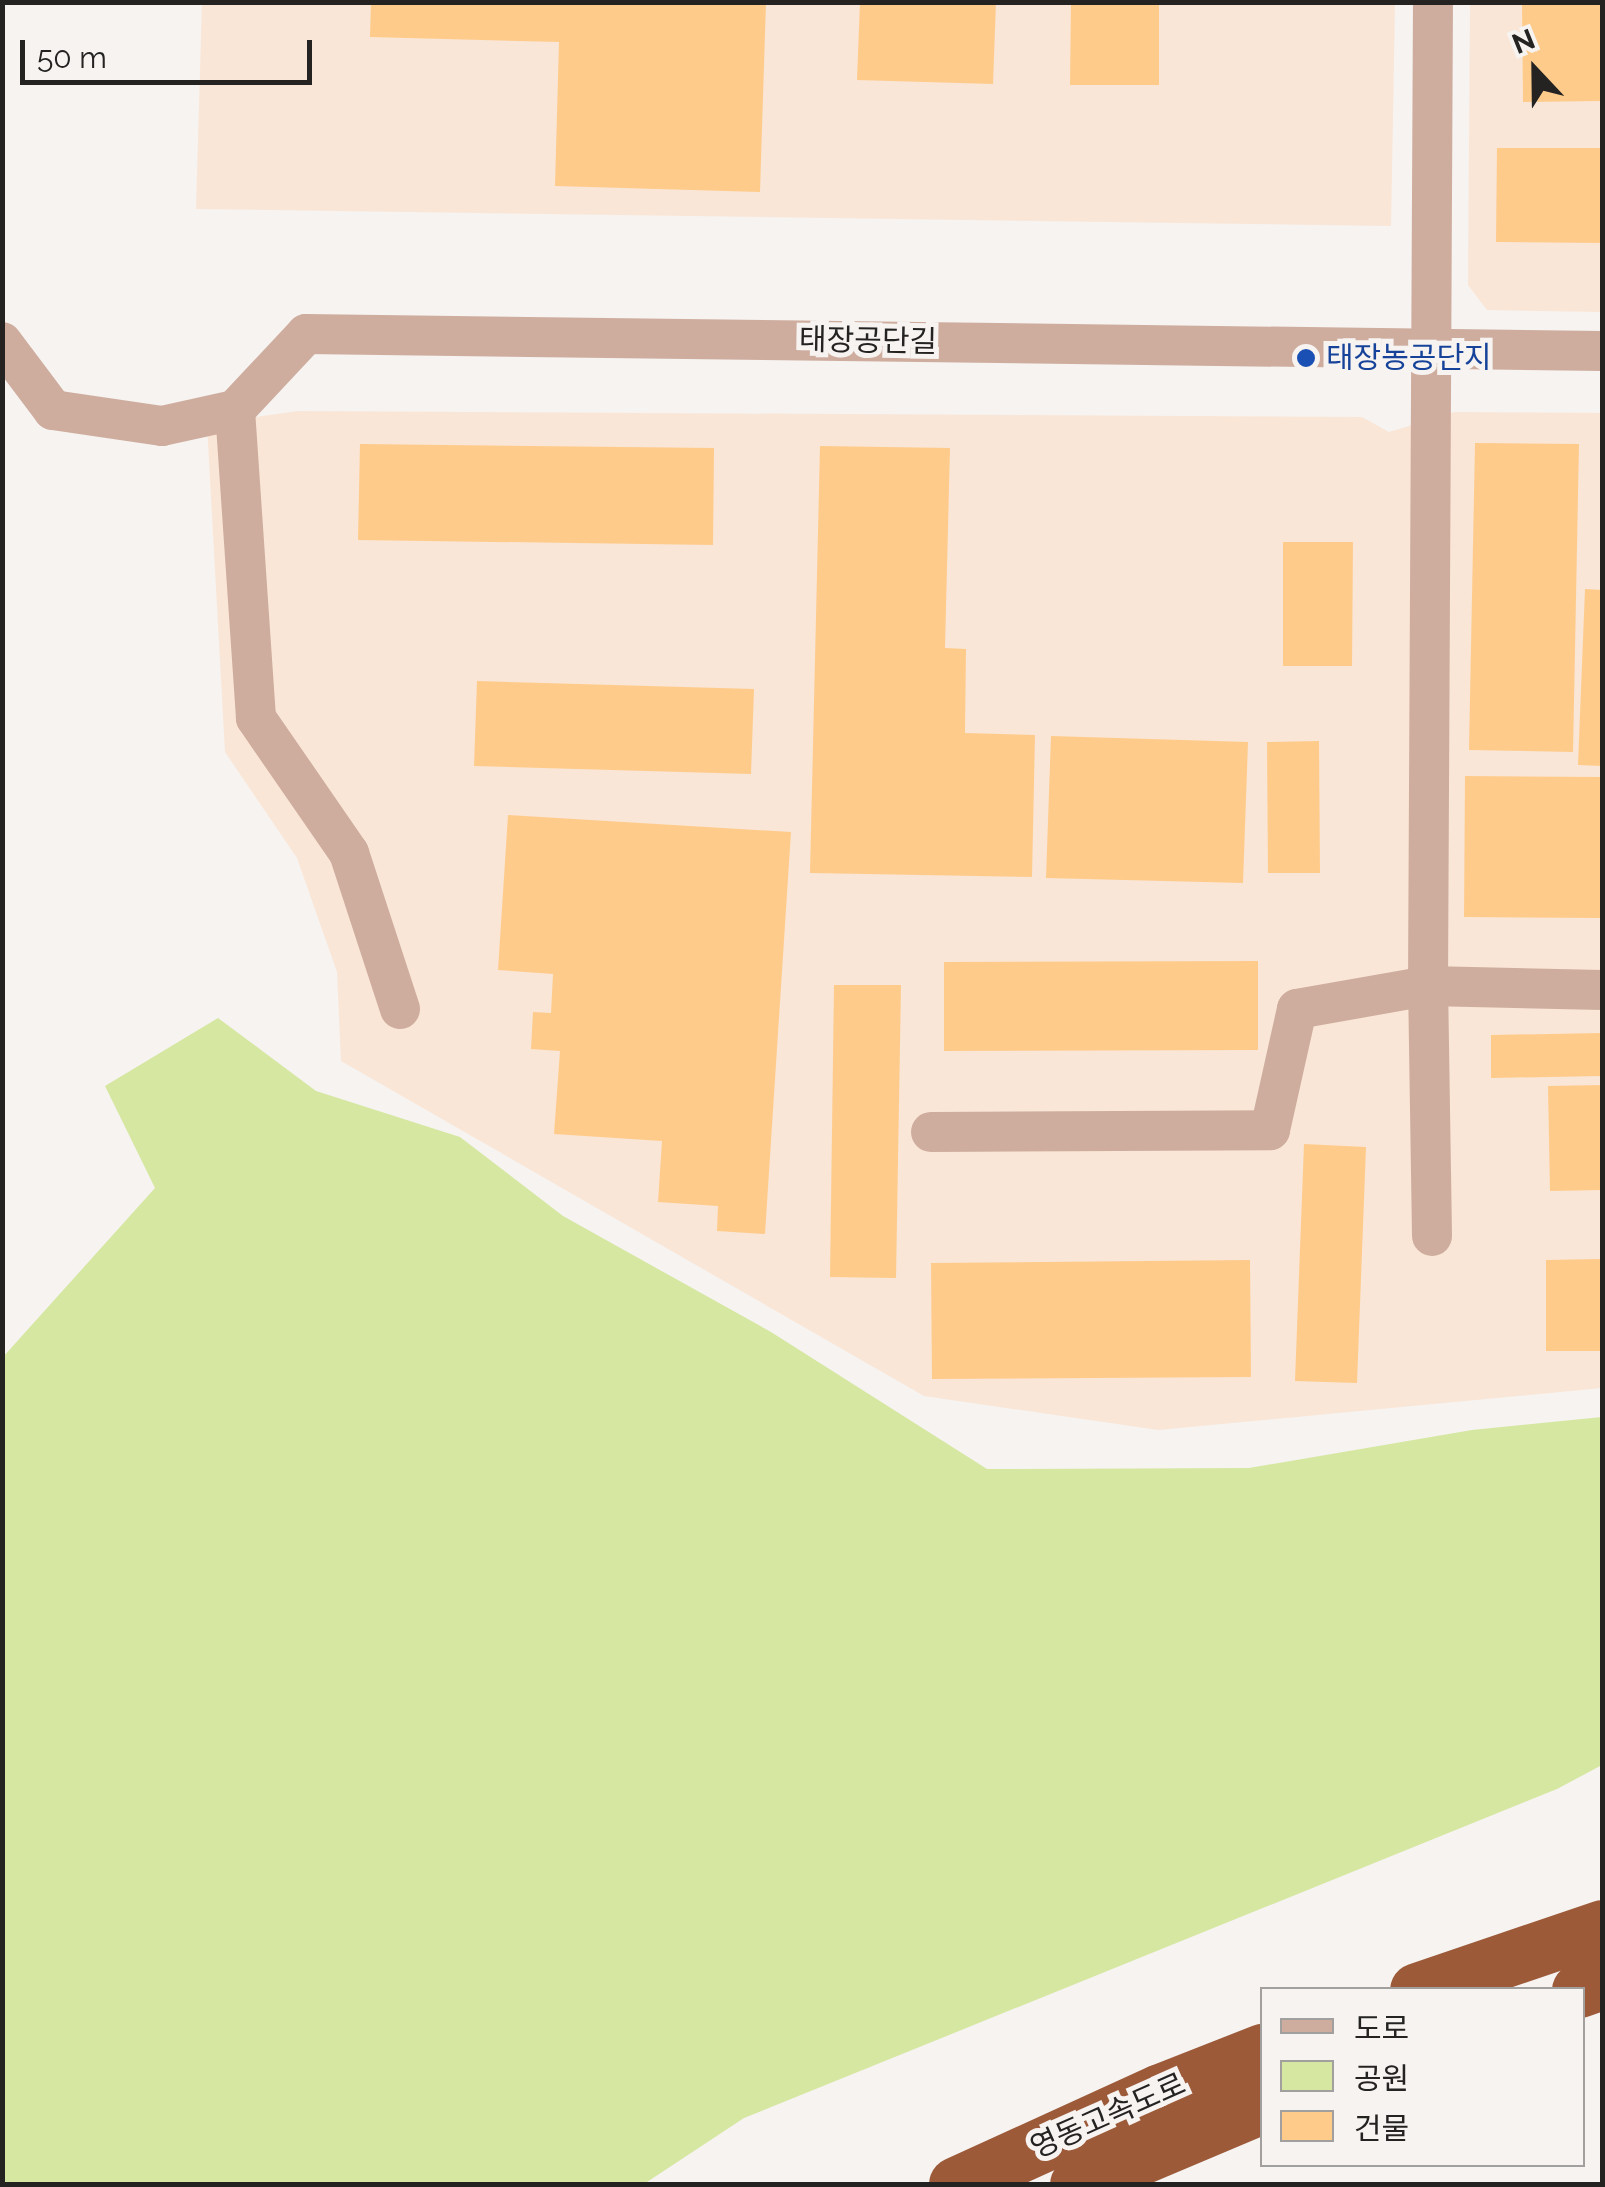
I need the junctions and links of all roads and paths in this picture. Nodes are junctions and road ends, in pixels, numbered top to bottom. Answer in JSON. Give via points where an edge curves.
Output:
{"nodes":[{"id":1,"x":1433,"y":2,"type":"edge"},
{"id":2,"x":2,"y":342,"type":"edge"},
{"id":3,"x":1429,"y":348,"type":"junction"},
{"id":4,"x":1602,"y":351,"type":"edge"},
{"id":5,"x":235,"y":410,"type":"junction"},
{"id":6,"x":1428,"y":986,"type":"junction"},
{"id":7,"x":1602,"y":990,"type":"edge"},
{"id":8,"x":400,"y":1008,"type":"dead end"},
{"id":9,"x":931,"y":1132,"type":"dead end"},
{"id":10,"x":1432,"y":1236,"type":"dead end"},
{"id":11,"x":1602,"y":1927,"type":"edge"},
{"id":12,"x":1426,"y":1987,"type":"edge"},
{"id":13,"x":1260,"y":2051,"type":"edge"},
{"id":14,"x":1260,"y":2107,"type":"edge"},
{"id":15,"x":956,"y":2184,"type":"edge"},
{"id":16,"x":1077,"y":2184,"type":"edge"}],
"edges":[{"from":1,"to":3,"type":"street"},
{"from":2,"to":5,"type":"street","via":[[53,410],[162,426]]},
{"from":3,"to":4,"type":"street","name":"태장공단길"},
{"from":3,"to":5,"type":"street","name":"태장공단길","via":[[306,334]]},
{"from":3,"to":6,"type":"street"},
{"from":5,"to":8,"type":"street","via":[[256,718],[349,853]]},
{"from":6,"to":7,"type":"street"},
{"from":6,"to":9,"type":"street","via":[[1297,1009],[1270,1130]]},
{"from":6,"to":10,"type":"street"},
{"from":11,"to":12,"type":"highway"},
{"from":13,"to":15,"type":"highway","name":"영동고속도로"},
{"from":14,"to":16,"type":"highway","name":"영동고속도로"}]}
